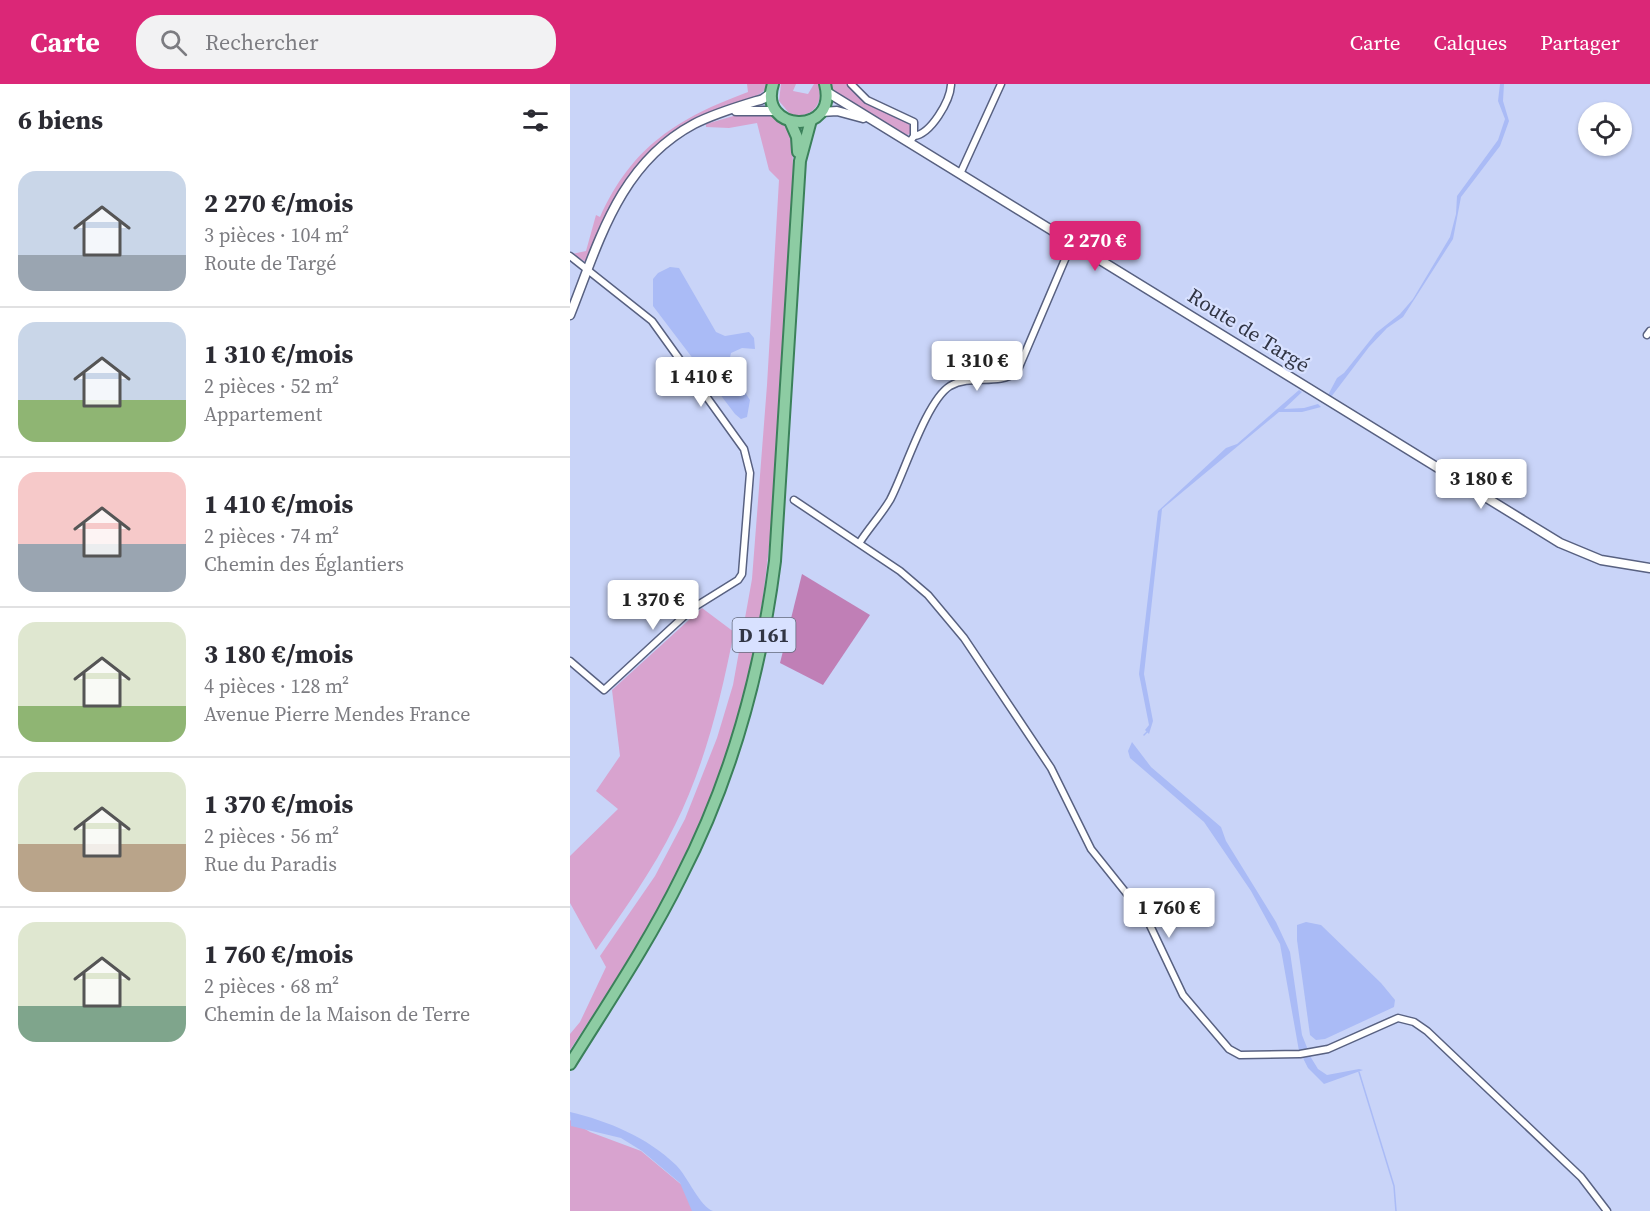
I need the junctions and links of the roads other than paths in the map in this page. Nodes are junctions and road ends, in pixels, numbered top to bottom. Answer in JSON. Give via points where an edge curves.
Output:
{"nodes":[{"id":1,"x":851,"y":84,"type":"edge"},
{"id":2,"x":1000,"y":84,"type":"edge"},
{"id":3,"x":951,"y":85,"type":"edge"},
{"id":4,"x":826,"y":88,"type":"edge"},
{"id":5,"x":772,"y":89,"type":"edge"},
{"id":6,"x":776,"y":111,"type":"junction"},
{"id":7,"x":723,"y":112,"type":"junction"},
{"id":8,"x":821,"y":112,"type":"junction"},
{"id":9,"x":812,"y":120,"type":"junction"},
{"id":10,"x":872,"y":120,"type":"junction"},
{"id":11,"x":790,"y":122,"type":"junction"},
{"id":12,"x":912,"y":140,"type":"junction"},
{"id":13,"x":800,"y":161,"type":"junction"},
{"id":14,"x":960,"y":174,"type":"junction"},
{"id":15,"x":1072,"y":243,"type":"junction"},
{"id":16,"x":570,"y":256,"type":"edge"},
{"id":17,"x":588,"y":270,"type":"junction"},
{"id":18,"x":570,"y":315,"type":"edge"},
{"id":19,"x":794,"y":500,"type":"dead end"},
{"id":20,"x":860,"y":542,"type":"junction"},
{"id":21,"x":1650,"y":568,"type":"edge"},
{"id":22,"x":570,"y":662,"type":"edge"},
{"id":23,"x":570,"y":1064,"type":"edge"},
{"id":24,"x":1607,"y":1211,"type":"edge"}],
"edges":[{"from":1,"to":12,"type":"street","via":[[867,100],[914,122]]},
{"from":2,"to":14,"type":"street"},
{"from":3,"to":12,"type":"street","via":[[947,99],[924,133]]},
{"from":4,"to":8,"type":"main road"},
{"from":4,"to":10,"type":"street","name":"Route de Targé"},
{"from":5,"to":6,"type":"main road"},
{"from":5,"to":7,"type":"street","via":[[763,99]]},
{"from":6,"to":7,"type":"street"},
{"from":6,"to":11,"type":"main road"},
{"from":7,"to":17,"type":"street","via":[[679,132],[638,168],[613,206]]},
{"from":8,"to":9,"type":"main road"},
{"from":8,"to":10,"type":"street","name":"Route de Targé","via":[[837,111]]},
{"from":9,"to":11,"type":"main road"},
{"from":9,"to":13,"type":"main road","number":"D 161"},
{"from":10,"to":12,"type":"street","name":"Route de Targé"},
{"from":11,"to":13,"type":"main road","number":"D 161","via":[[797,137]]},
{"from":12,"to":14,"type":"street","name":"Route de Targé"},
{"from":13,"to":23,"type":"main road","number":"D 161","via":[[775,561],[769,612],[752,688],[727,771],[681,877]]},
{"from":14,"to":15,"type":"street","name":"Route de Targé"},
{"from":15,"to":20,"type":"street","via":[[1017,372],[1002,379],[964,381],[949,387],[939,397],[904,464],[889,503]]},
{"from":15,"to":21,"type":"street","name":"Route de Targé","via":[[1566,546],[1601,560]]},
{"from":16,"to":17,"type":"street"},
{"from":17,"to":18,"type":"street"},
{"from":17,"to":22,"type":"street","via":[[652,321],[744,449],[750,473],[742,574],[738,580],[693,608],[604,690]]},
{"from":19,"to":20,"type":"street"},
{"from":20,"to":24,"type":"street","via":[[928,595],[964,638],[1051,768],[1091,849],[1147,919],[1183,994],[1229,1049],[1240,1055],[1300,1054],[1340,1045],[1398,1018],[1414,1022],[1581,1178]]}]}
